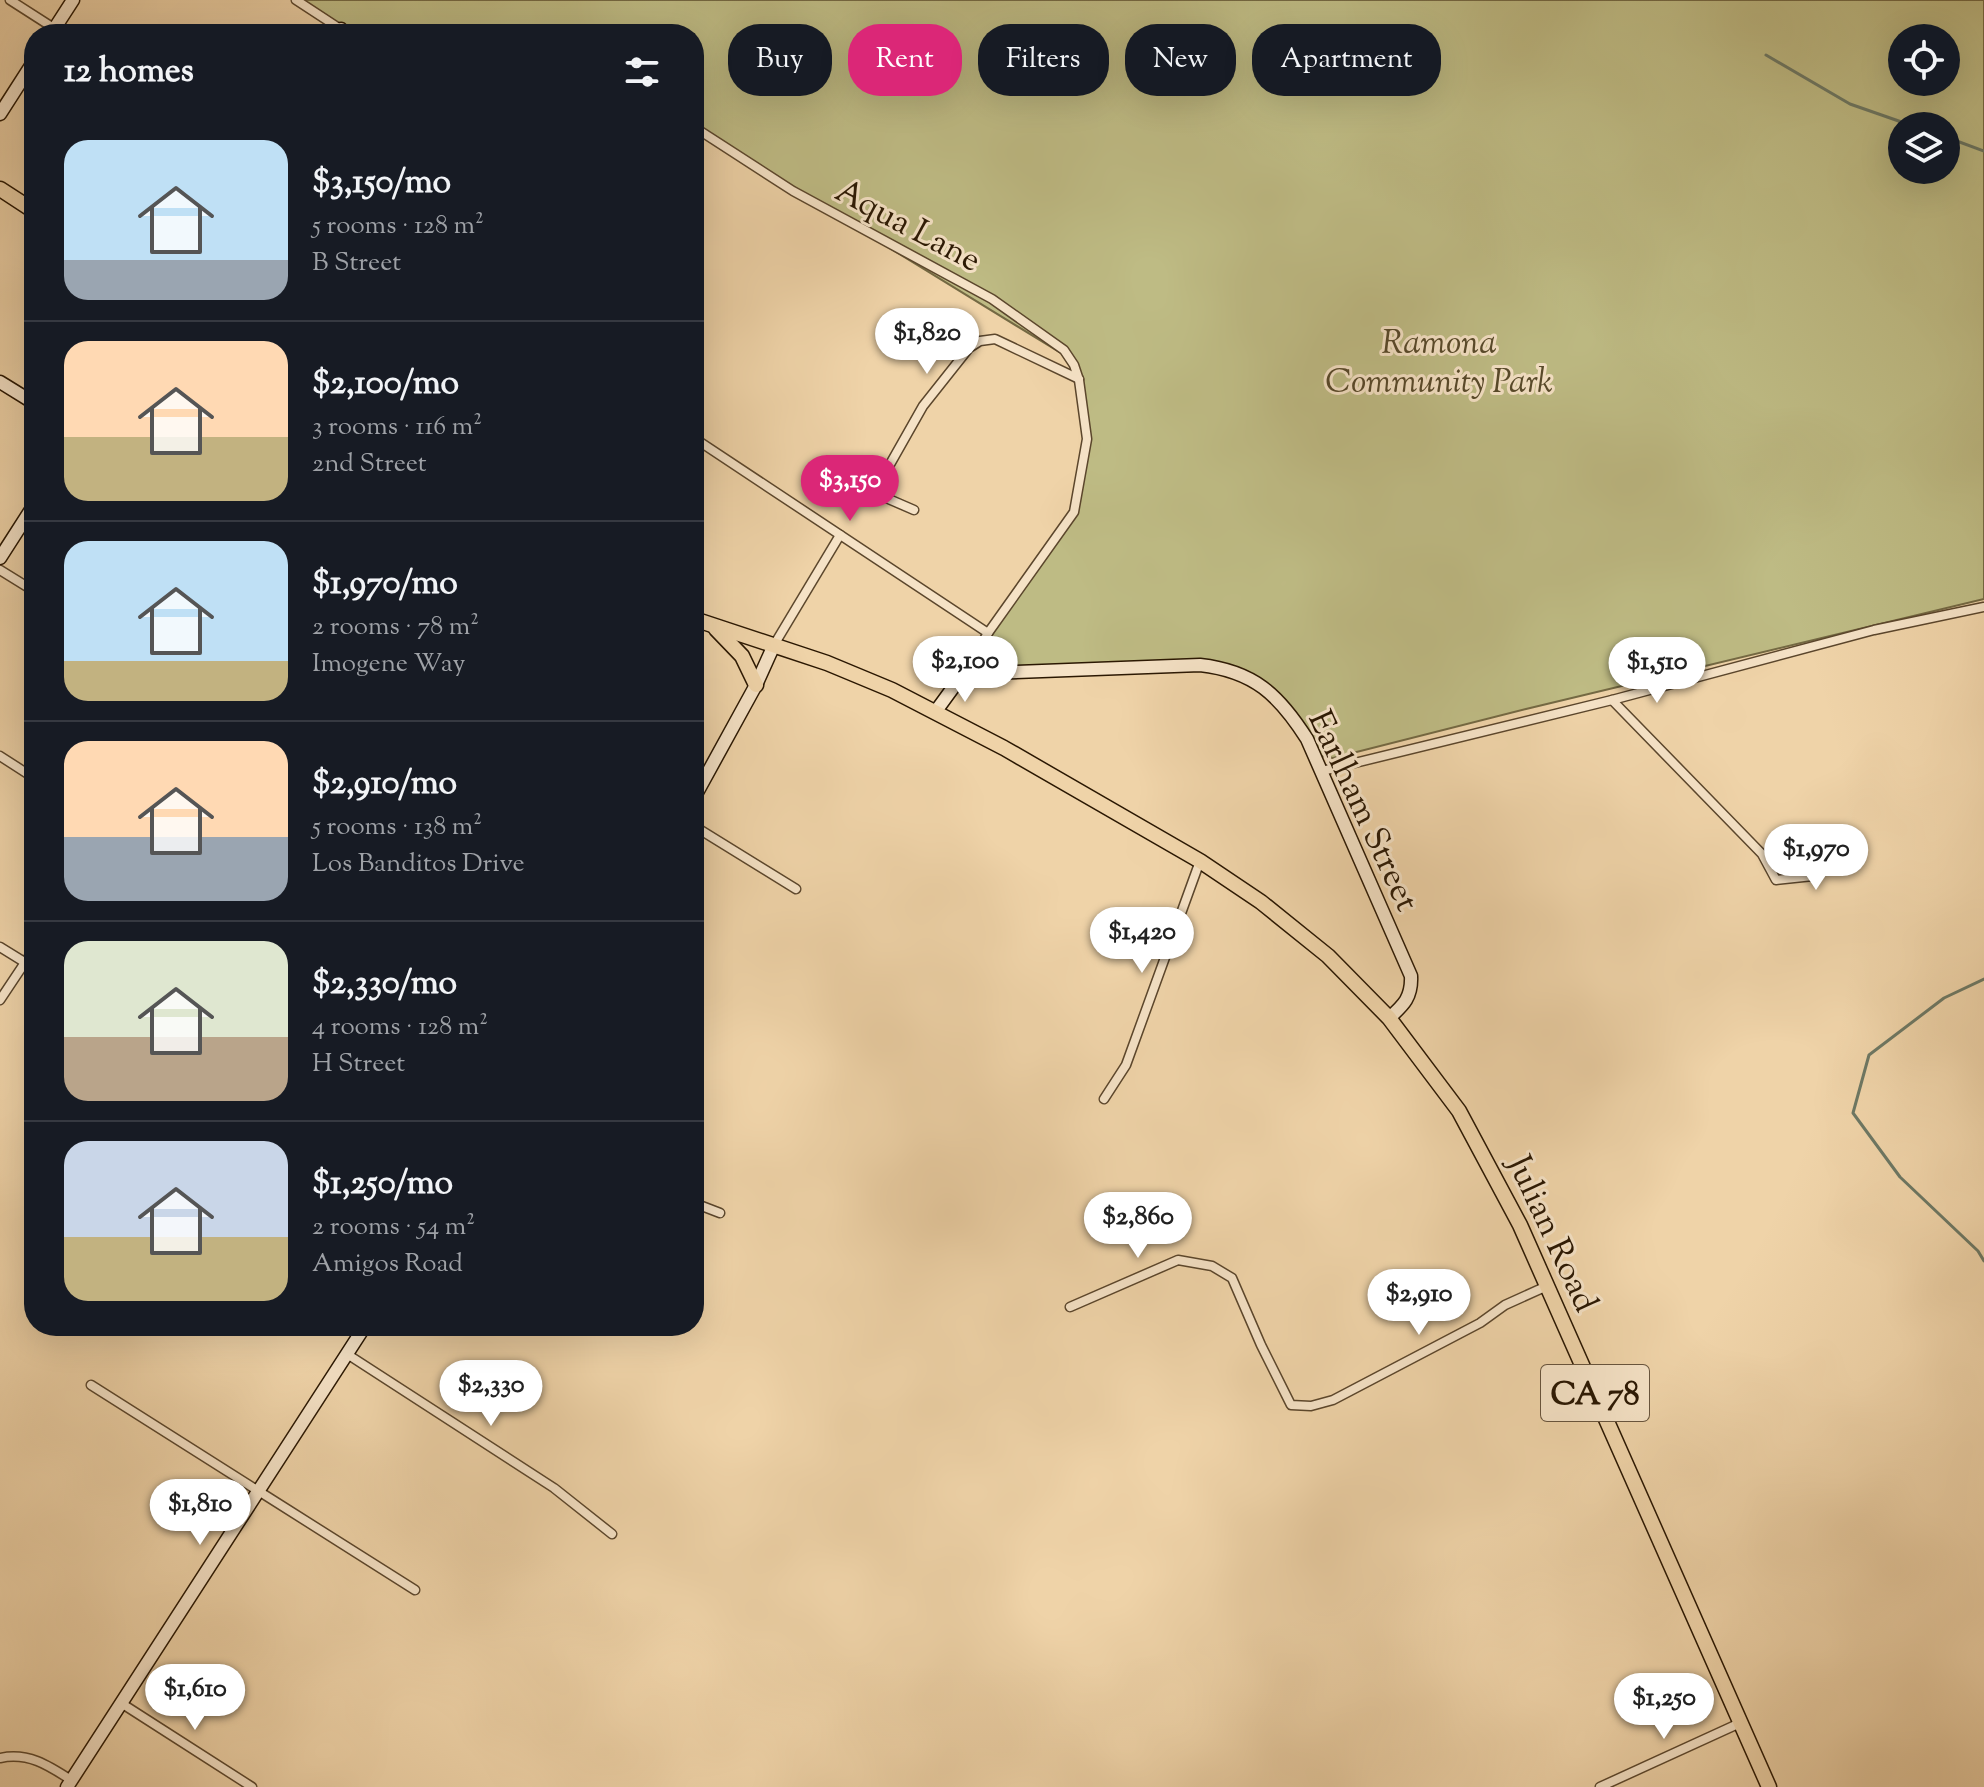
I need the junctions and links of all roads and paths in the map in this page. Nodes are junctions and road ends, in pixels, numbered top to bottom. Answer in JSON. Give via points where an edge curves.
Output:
{"nodes":[{"id":1,"x":10,"y":0,"type":"edge"},
{"id":2,"x":73,"y":0,"type":"edge"},
{"id":3,"x":296,"y":0,"type":"edge"},
{"id":4,"x":44,"y":24,"type":"edge"},
{"id":5,"x":60,"y":24,"type":"edge"},
{"id":6,"x":330,"y":24,"type":"edge"},
{"id":7,"x":24,"y":77,"type":"edge"},
{"id":8,"x":0,"y":114,"type":"edge"},
{"id":9,"x":704,"y":133,"type":"edge"},
{"id":10,"x":0,"y":189,"type":"edge"},
{"id":11,"x":24,"y":205,"type":"edge"},
{"id":12,"x":1079,"y":380,"type":"junction"},
{"id":13,"x":0,"y":382,"type":"edge"},
{"id":14,"x":24,"y":397,"type":"edge"},
{"id":15,"x":704,"y":445,"type":"edge"},
{"id":16,"x":914,"y":510,"type":"dead end"},
{"id":17,"x":24,"y":521,"type":"edge"},
{"id":18,"x":840,"y":535,"type":"junction"},
{"id":19,"x":0,"y":558,"type":"edge"},
{"id":20,"x":0,"y":570,"type":"edge"},
{"id":21,"x":24,"y":585,"type":"edge"},
{"id":22,"x":1984,"y":607,"type":"edge"},
{"id":23,"x":704,"y":623,"type":"edge"},
{"id":24,"x":713,"y":626,"type":"junction"},
{"id":25,"x":988,"y":633,"type":"junction"},
{"id":26,"x":774,"y":645,"type":"junction"},
{"id":27,"x":963,"y":674,"type":"junction"},
{"id":28,"x":756,"y":685,"type":"junction"},
{"id":29,"x":1612,"y":700,"type":"junction"},
{"id":30,"x":936,"y":711,"type":"junction"},
{"id":31,"x":0,"y":756,"type":"edge"},
{"id":32,"x":1322,"y":771,"type":"junction"},
{"id":33,"x":24,"y":772,"type":"edge"},
{"id":34,"x":704,"y":780,"type":"edge"},
{"id":35,"x":704,"y":832,"type":"edge"},
{"id":36,"x":1840,"y":860,"type":"dead end"},
{"id":37,"x":1200,"y":861,"type":"junction"},
{"id":38,"x":796,"y":889,"type":"dead end"},
{"id":39,"x":0,"y":947,"type":"edge"},
{"id":40,"x":24,"y":961,"type":"edge"},
{"id":41,"x":24,"y":964,"type":"edge"},
{"id":42,"x":0,"y":1000,"type":"edge"},
{"id":43,"x":1389,"y":1018,"type":"junction"},
{"id":44,"x":1104,"y":1099,"type":"dead end"},
{"id":45,"x":704,"y":1207,"type":"edge"},
{"id":46,"x":720,"y":1213,"type":"dead end"},
{"id":47,"x":1547,"y":1286,"type":"junction"},
{"id":48,"x":1070,"y":1307,"type":"dead end"},
{"id":49,"x":359,"y":1336,"type":"edge"},
{"id":50,"x":347,"y":1354,"type":"junction"},
{"id":51,"x":91,"y":1385,"type":"dead end"},
{"id":52,"x":259,"y":1490,"type":"junction"},
{"id":53,"x":612,"y":1534,"type":"dead end"},
{"id":54,"x":415,"y":1590,"type":"dead end"},
{"id":55,"x":121,"y":1703,"type":"junction"},
{"id":56,"x":1740,"y":1723,"type":"junction"},
{"id":57,"x":0,"y":1758,"type":"edge"},
{"id":58,"x":69,"y":1783,"type":"edge"},
{"id":59,"x":252,"y":1787,"type":"edge"},
{"id":60,"x":1600,"y":1787,"type":"edge"},
{"id":61,"x":1769,"y":1787,"type":"edge"}],
"edges":[{"from":1,"to":4,"type":"street"},
{"from":2,"to":5,"type":"street"},
{"from":3,"to":6,"type":"street"},
{"from":7,"to":8,"type":"street"},
{"from":9,"to":12,"type":"street","name":"Aqua Lane","via":[[793,191],[992,299],[1064,350]]},
{"from":10,"to":11,"type":"main road"},
{"from":12,"to":16,"type":"street","via":[[995,339],[969,348],[923,406],[880,482],[884,497]]},
{"from":12,"to":25,"type":"street","name":"Aqua Lane","via":[[1087,439],[1074,512]]},
{"from":13,"to":14,"type":"street"},
{"from":15,"to":18,"type":"street"},
{"from":17,"to":19,"type":"street"},
{"from":18,"to":25,"type":"street"},
{"from":18,"to":26,"type":"street"},
{"from":20,"to":21,"type":"street"},
{"from":22,"to":29,"type":"street","via":[[1874,630]]},
{"from":23,"to":24,"type":"main road","number":"CA 78"},
{"from":24,"to":26,"type":"main road","number":"CA 78"},
{"from":24,"to":28,"type":"main road","via":[[742,656]]},
{"from":25,"to":27,"type":"street","name":"Aqua Lane"},
{"from":26,"to":28,"type":"street"},
{"from":26,"to":30,"type":"main road","number":"CA 78"},
{"from":27,"to":30,"type":"street"},
{"from":27,"to":32,"type":"street","name":"Earlham Street","via":[[1225,668],[1266,690],[1291,713]]},
{"from":28,"to":34,"type":"street"},
{"from":29,"to":32,"type":"street"},
{"from":29,"to":36,"type":"street","via":[[1762,854],[1776,880],[1813,876]]},
{"from":30,"to":37,"type":"main road","name":"Julian Road","number":"CA 78"},
{"from":31,"to":33,"type":"street"},
{"from":32,"to":43,"type":"street","name":"Earlham Street","via":[[1411,976],[1406,1004]]},
{"from":35,"to":38,"type":"street"},
{"from":37,"to":43,"type":"main road","name":"Julian Road","number":"CA 78","via":[[1328,956]]},
{"from":37,"to":44,"type":"street","via":[[1126,1065]]},
{"from":39,"to":40,"type":"street"},
{"from":41,"to":42,"type":"street"},
{"from":43,"to":47,"type":"main road","name":"Julian Road","number":"CA 78","via":[[1459,1111]]},
{"from":45,"to":46,"type":"street"},
{"from":47,"to":48,"type":"street","via":[[1333,1400],[1311,1406],[1291,1405],[1232,1278],[1212,1266],[1178,1260]]},
{"from":47,"to":56,"type":"main road","name":"Julian Road","number":"CA 78"},
{"from":49,"to":50,"type":"street"},
{"from":50,"to":52,"type":"street"},
{"from":50,"to":53,"type":"street","via":[[554,1488]]},
{"from":51,"to":52,"type":"street"},
{"from":52,"to":54,"type":"street"},
{"from":52,"to":55,"type":"street"},
{"from":55,"to":58,"type":"street"},
{"from":55,"to":59,"type":"street"},
{"from":56,"to":60,"type":"street"},
{"from":56,"to":61,"type":"main road","name":"Julian Road","number":"CA 78"},
{"from":57,"to":58,"type":"street","via":[[24,1756],[46,1763]]}]}
